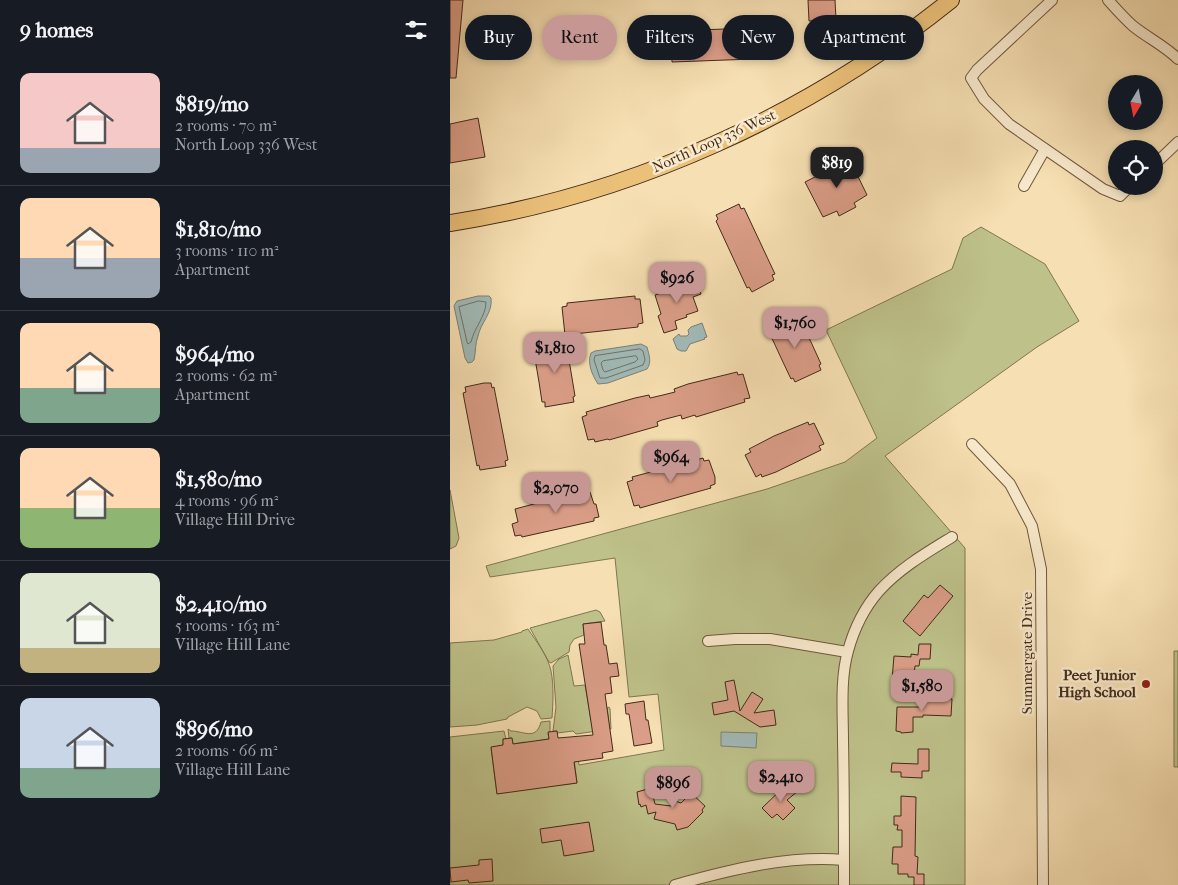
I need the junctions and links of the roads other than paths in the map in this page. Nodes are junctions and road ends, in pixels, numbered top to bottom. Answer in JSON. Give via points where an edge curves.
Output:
{"nodes":[{"id":1,"x":951,"y":0,"type":"edge"},
{"id":2,"x":1052,"y":0,"type":"edge"},
{"id":3,"x":1108,"y":0,"type":"edge"},
{"id":4,"x":1174,"y":48,"type":"edge"},
{"id":5,"x":1178,"y":60,"type":"edge"},
{"id":6,"x":1178,"y":142,"type":"edge"},
{"id":7,"x":1045,"y":149,"type":"junction"},
{"id":8,"x":1163,"y":156,"type":"edge"},
{"id":9,"x":1024,"y":186,"type":"dead end"},
{"id":10,"x":1108,"y":191,"type":"edge"},
{"id":11,"x":450,"y":223,"type":"edge"},
{"id":12,"x":972,"y":444,"type":"dead end"},
{"id":13,"x":952,"y":537,"type":"dead end"},
{"id":14,"x":708,"y":641,"type":"dead end"},
{"id":15,"x":847,"y":652,"type":"junction"},
{"id":16,"x":844,"y":860,"type":"junction"},
{"id":17,"x":675,"y":885,"type":"edge"},
{"id":18,"x":844,"y":885,"type":"edge"},
{"id":19,"x":1043,"y":885,"type":"edge"}],
"edges":[{"from":1,"to":11,"type":"main road","name":"North Loop 336 West","via":[[848,73],[736,135],[675,161],[577,194],[510,212]]},
{"from":2,"to":7,"type":"street","via":[[971,78],[984,100],[1009,124]]},
{"from":3,"to":4,"type":"street","via":[[1132,25],[1161,46]]},
{"from":4,"to":5,"type":"street"},
{"from":6,"to":8,"type":"street"},
{"from":7,"to":9,"type":"street"},
{"from":7,"to":10,"type":"street"},
{"from":12,"to":19,"type":"street","name":"Summergate Drive","via":[[1010,484],[1032,526],[1041,569]]},
{"from":13,"to":15,"type":"street","via":[[894,575],[878,592],[865,610]]},
{"from":14,"to":15,"type":"street","via":[[770,639]]},
{"from":15,"to":16,"type":"street","via":[[843,686]]},
{"from":16,"to":17,"type":"street","via":[[751,866]]},
{"from":16,"to":18,"type":"street"}]}
